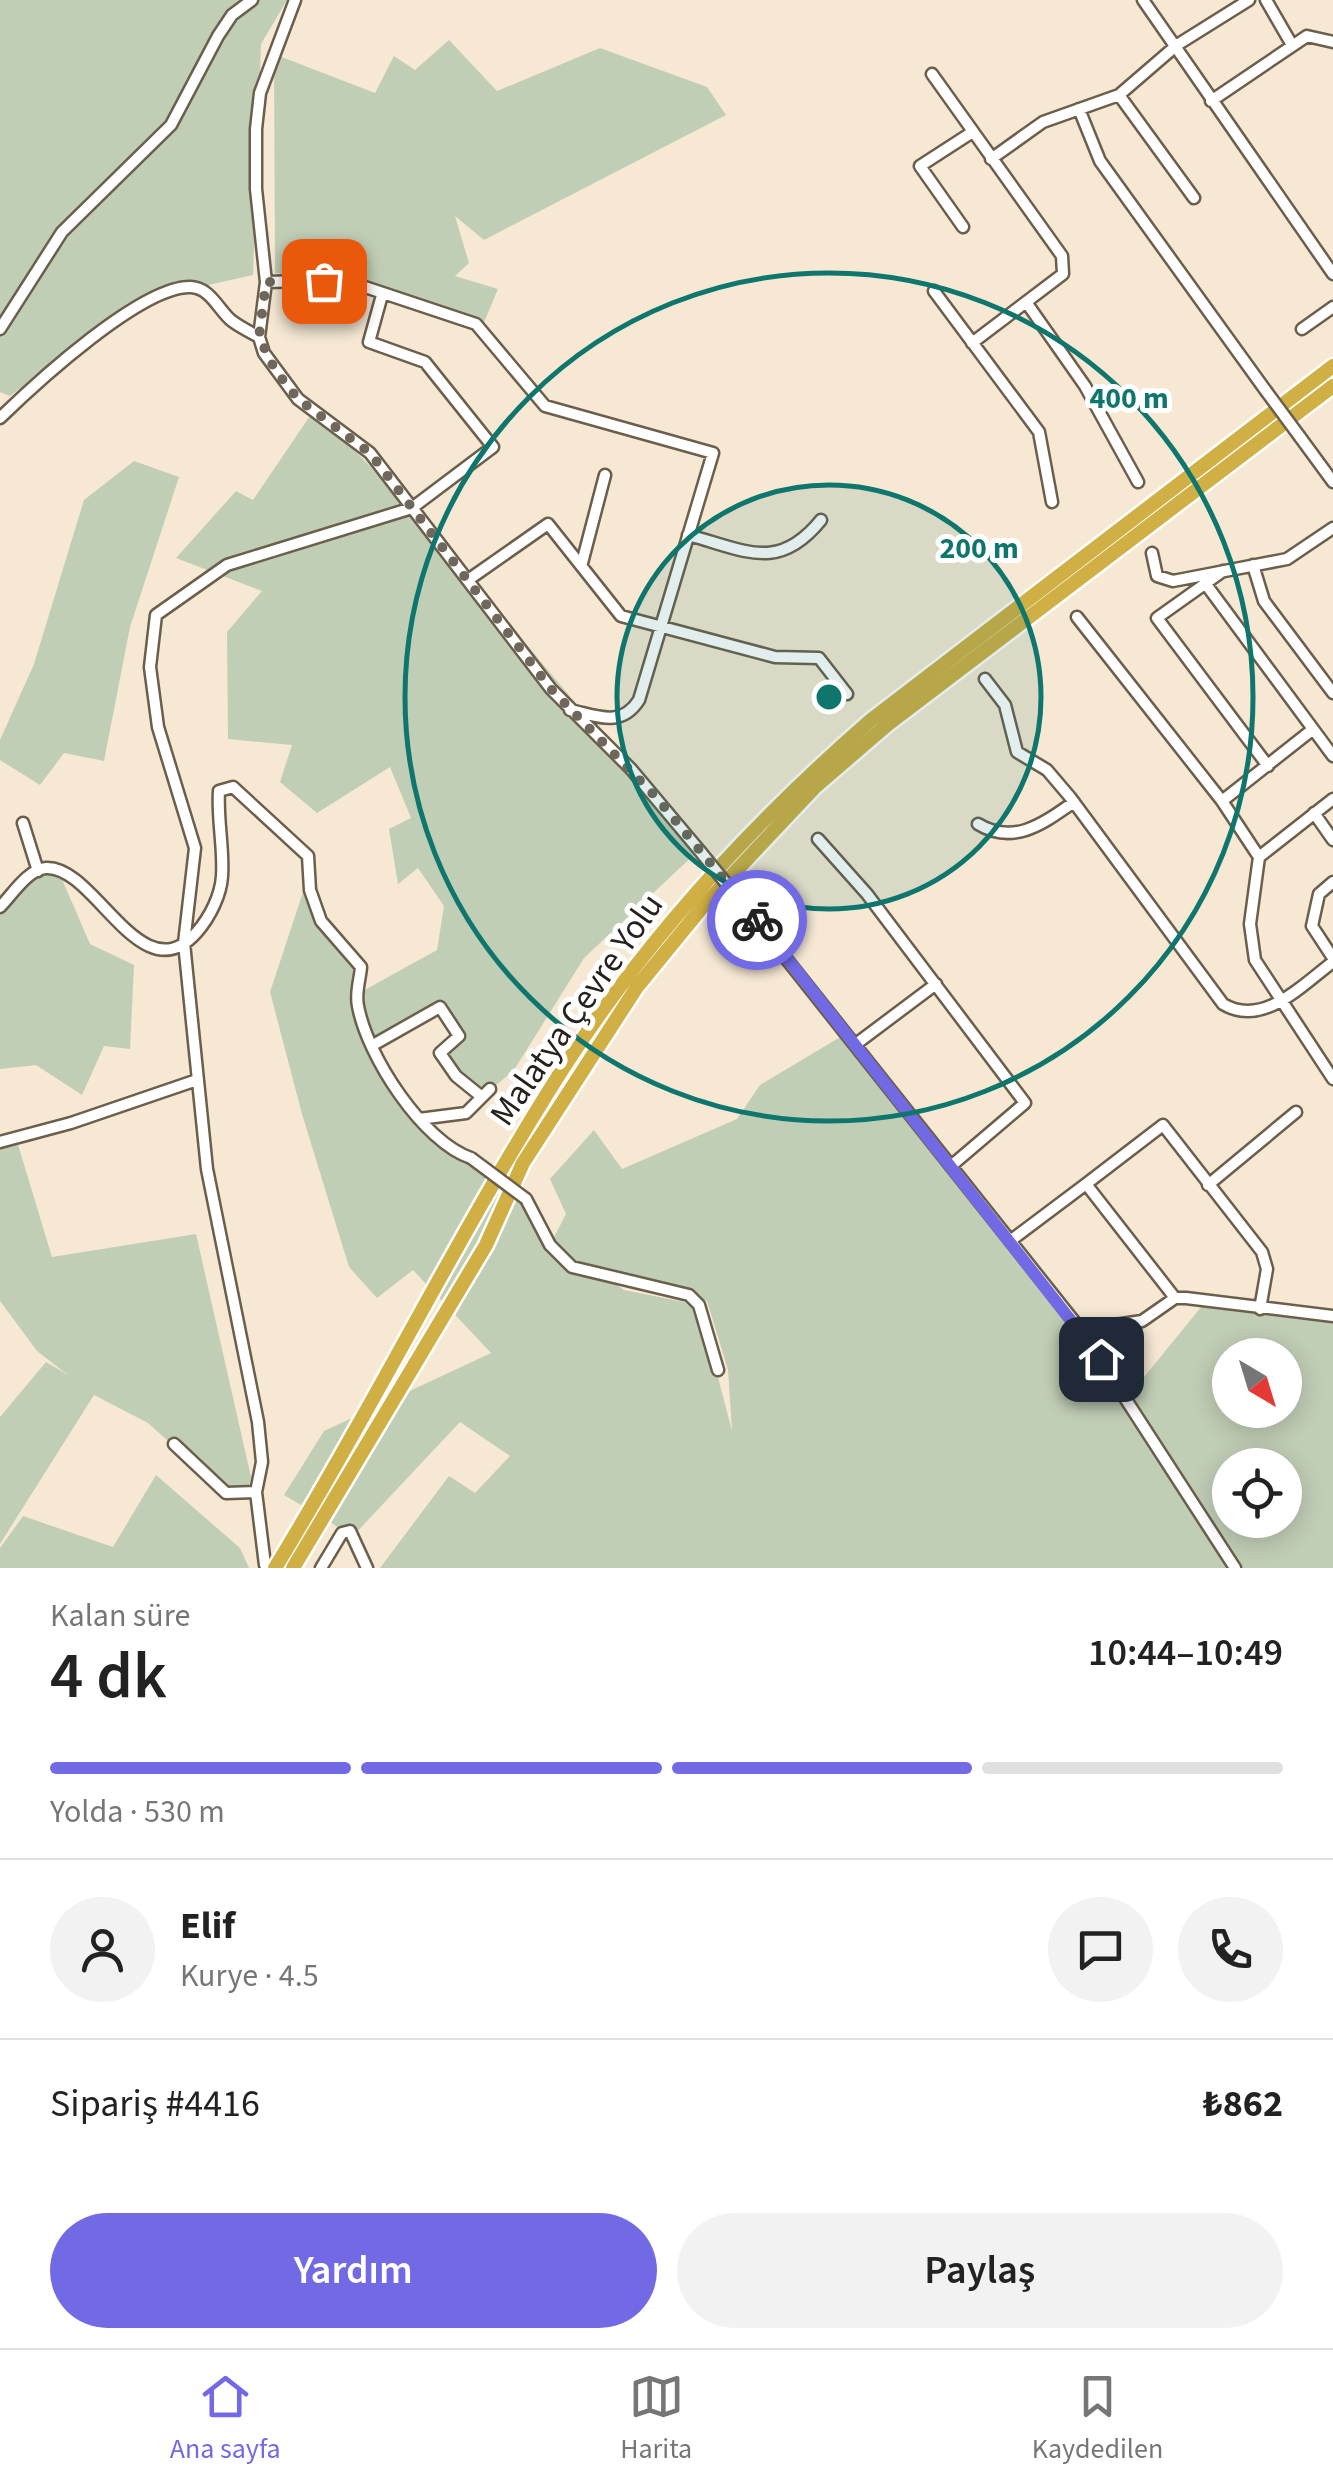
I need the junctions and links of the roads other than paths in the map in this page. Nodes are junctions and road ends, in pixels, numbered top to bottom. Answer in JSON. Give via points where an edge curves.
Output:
{"nodes":[{"id":1,"x":252,"y":0,"type":"edge"},
{"id":2,"x":295,"y":0,"type":"edge"},
{"id":3,"x":1142,"y":0,"type":"edge"},
{"id":4,"x":1224,"y":0,"type":"edge"},
{"id":5,"x":1249,"y":0,"type":"edge"},
{"id":6,"x":1266,"y":0,"type":"edge"},
{"id":7,"x":1231,"y":11,"type":"junction"},
{"id":8,"x":1333,"y":42,"type":"edge"},
{"id":9,"x":1176,"y":45,"type":"junction"},
{"id":10,"x":1292,"y":45,"type":"junction"},
{"id":11,"x":932,"y":74,"type":"dead end"},
{"id":12,"x":1119,"y":96,"type":"junction"},
{"id":13,"x":1211,"y":101,"type":"junction"},
{"id":14,"x":1079,"y":109,"type":"junction"},
{"id":15,"x":971,"y":133,"type":"junction"},
{"id":16,"x":991,"y":159,"type":"junction"},
{"id":17,"x":1194,"y":198,"type":"dead end"},
{"id":18,"x":963,"y":227,"type":"dead end"},
{"id":19,"x":1333,"y":274,"type":"edge"},
{"id":20,"x":266,"y":282,"type":"junction"},
{"id":21,"x":934,"y":292,"type":"dead end"},
{"id":22,"x":382,"y":295,"type":"junction"},
{"id":23,"x":1026,"y":302,"type":"junction"},
{"id":24,"x":1333,"y":308,"type":"edge"},
{"id":25,"x":0,"y":330,"type":"edge"},
{"id":26,"x":1302,"y":330,"type":"dead end"},
{"id":27,"x":259,"y":337,"type":"junction"},
{"id":28,"x":972,"y":342,"type":"junction"},
{"id":29,"x":1333,"y":366,"type":"edge"},
{"id":30,"x":1333,"y":386,"type":"edge"},
{"id":31,"x":0,"y":418,"type":"edge"},
{"id":32,"x":606,"y":475,"type":"dead end"},
{"id":33,"x":1138,"y":482,"type":"dead end"},
{"id":34,"x":1333,"y":482,"type":"edge"},
{"id":35,"x":1052,"y":502,"type":"dead end"},
{"id":36,"x":412,"y":508,"type":"junction"},
{"id":37,"x":822,"y":520,"type":"dead end"},
{"id":38,"x":1333,"y":528,"type":"edge"},
{"id":39,"x":688,"y":535,"type":"junction"},
{"id":40,"x":1152,"y":553,"type":"dead end"},
{"id":41,"x":582,"y":563,"type":"junction"},
{"id":42,"x":1253,"y":565,"type":"junction"},
{"id":43,"x":1223,"y":571,"type":"junction"},
{"id":44,"x":468,"y":580,"type":"junction"},
{"id":45,"x":1204,"y":584,"type":"junction"},
{"id":46,"x":1078,"y":617,"type":"dead end"},
{"id":47,"x":660,"y":628,"type":"junction"},
{"id":48,"x":985,"y":679,"type":"dead end"},
{"id":49,"x":1333,"y":693,"type":"edge"},
{"id":50,"x":848,"y":694,"type":"dead end"},
{"id":51,"x":569,"y":710,"type":"junction"},
{"id":52,"x":1312,"y":730,"type":"junction"},
{"id":53,"x":1333,"y":756,"type":"edge"},
{"id":54,"x":1268,"y":766,"type":"junction"},
{"id":55,"x":1333,"y":799,"type":"edge"},
{"id":56,"x":1222,"y":801,"type":"junction"},
{"id":57,"x":1074,"y":802,"type":"junction"},
{"id":58,"x":1314,"y":814,"type":"junction"},
{"id":59,"x":23,"y":823,"type":"dead end"},
{"id":60,"x":978,"y":824,"type":"dead end"},
{"id":61,"x":818,"y":839,"type":"dead end"},
{"id":62,"x":1333,"y":840,"type":"edge"},
{"id":63,"x":1258,"y":857,"type":"junction"},
{"id":64,"x":38,"y":871,"type":"junction"},
{"id":65,"x":1333,"y":882,"type":"edge"},
{"id":66,"x":0,"y":907,"type":"edge"},
{"id":67,"x":184,"y":944,"type":"junction"},
{"id":68,"x":1333,"y":960,"type":"edge"},
{"id":69,"x":936,"y":984,"type":"junction"},
{"id":70,"x":1284,"y":998,"type":"junction"},
{"id":71,"x":856,"y":1044,"type":"junction"},
{"id":72,"x":373,"y":1045,"type":"junction"},
{"id":73,"x":1333,"y":1079,"type":"edge"},
{"id":74,"x":197,"y":1080,"type":"junction"},
{"id":75,"x":1296,"y":1112,"type":"dead end"},
{"id":76,"x":419,"y":1120,"type":"junction"},
{"id":77,"x":0,"y":1142,"type":"edge"},
{"id":78,"x":951,"y":1166,"type":"junction"},
{"id":79,"x":1086,"y":1184,"type":"junction"},
{"id":80,"x":1208,"y":1185,"type":"junction"},
{"id":81,"x":1010,"y":1241,"type":"junction"},
{"id":82,"x":1175,"y":1298,"type":"junction"},
{"id":83,"x":1260,"y":1309,"type":"junction"},
{"id":84,"x":1333,"y":1316,"type":"edge"},
{"id":85,"x":1081,"y":1330,"type":"junction"},
{"id":86,"x":718,"y":1370,"type":"dead end"},
{"id":87,"x":174,"y":1444,"type":"dead end"},
{"id":88,"x":256,"y":1492,"type":"junction"},
{"id":89,"x":270,"y":1566,"type":"edge"},
{"id":90,"x":293,"y":1568,"type":"edge"},
{"id":91,"x":320,"y":1568,"type":"edge"},
{"id":92,"x":367,"y":1568,"type":"edge"},
{"id":93,"x":1235,"y":1568,"type":"edge"}],
"edges":[{"from":1,"to":25,"type":"street","via":[[218,36],[172,126],[62,232]]},
{"from":2,"to":20,"type":"street","via":[[260,92],[257,118]]},
{"from":3,"to":9,"type":"street"},
{"from":4,"to":7,"type":"street"},
{"from":5,"to":7,"type":"street"},
{"from":6,"to":10,"type":"street"},
{"from":7,"to":9,"type":"street"},
{"from":8,"to":10,"type":"street","via":[[1308,36]]},
{"from":9,"to":12,"type":"street"},
{"from":9,"to":13,"type":"street"},
{"from":10,"to":13,"type":"street"},
{"from":11,"to":15,"type":"street"},
{"from":12,"to":14,"type":"street"},
{"from":12,"to":17,"type":"street"},
{"from":13,"to":19,"type":"street"},
{"from":14,"to":16,"type":"street","via":[[1043,122]]},
{"from":14,"to":34,"type":"street","bridge":true,"via":[[1100,161]]},
{"from":15,"to":16,"type":"street"},
{"from":15,"to":18,"type":"street","via":[[920,166]]},
{"from":16,"to":23,"type":"street","via":[[1062,256],[1063,274]]},
{"from":20,"to":22,"type":"street","via":[[344,280]]},
{"from":20,"to":27,"type":"street"},
{"from":21,"to":28,"type":"street"},
{"from":22,"to":36,"type":"street","via":[[369,342],[425,362],[493,447]]},
{"from":22,"to":39,"type":"street","via":[[482,327],[545,406],[712,453]]},
{"from":23,"to":28,"type":"street"},
{"from":23,"to":33,"type":"street","via":[[1085,386]]},
{"from":24,"to":26,"type":"street"},
{"from":27,"to":31,"type":"street","via":[[231,321],[204,291],[190,287],[167,294],[110,323]]},
{"from":27,"to":36,"type":"street","via":[[298,399],[370,453]]},
{"from":28,"to":35,"type":"street","via":[[1039,432]]},
{"from":29,"to":89,"type":"highway","name":"Malatya Çevre Yolu","via":[[871,720],[809,774],[694,895],[563,1068]]},
{"from":30,"to":90,"type":"highway","name":"Malatya Çevre Yolu","via":[[887,725],[815,787],[704,906],[637,987],[523,1162],[486,1244]]},
{"from":32,"to":41,"type":"street"},
{"from":36,"to":44,"type":"street"},
{"from":36,"to":67,"type":"street","via":[[227,565],[156,615],[150,668],[158,726],[195,848]]},
{"from":37,"to":39,"type":"street","via":[[790,550],[774,555]]},
{"from":38,"to":42,"type":"street","via":[[1296,555]]},
{"from":39,"to":47,"type":"street"},
{"from":40,"to":43,"type":"street","via":[[1164,582]]},
{"from":41,"to":44,"type":"street","via":[[553,526],[543,524]]},
{"from":41,"to":47,"type":"street","via":[[616,613]]},
{"from":42,"to":43,"type":"street"},
{"from":42,"to":49,"type":"street","via":[[1264,601]]},
{"from":43,"to":45,"type":"street"},
{"from":44,"to":51,"type":"street"},
{"from":45,"to":52,"type":"street"},
{"from":45,"to":54,"type":"street","via":[[1158,618]]},
{"from":46,"to":56,"type":"street"},
{"from":47,"to":50,"type":"street","via":[[775,656],[819,658]]},
{"from":47,"to":51,"type":"street","via":[[639,700],[626,716],[614,720]]},
{"from":48,"to":57,"type":"street","via":[[1004,705],[1017,752],[1047,770]]},
{"from":51,"to":71,"type":"street","bridge":true,"via":[[631,769]]},
{"from":52,"to":53,"type":"street"},
{"from":52,"to":54,"type":"street"},
{"from":54,"to":56,"type":"street"},
{"from":55,"to":58,"type":"street"},
{"from":56,"to":63,"type":"street"},
{"from":57,"to":60,"type":"street","via":[[1029,831],[990,831]]},
{"from":57,"to":70,"type":"street","via":[[1223,1004],[1245,1014]]},
{"from":58,"to":62,"type":"street"},
{"from":58,"to":63,"type":"street"},
{"from":59,"to":64,"type":"street"},
{"from":61,"to":69,"type":"street"},
{"from":63,"to":70,"type":"street","via":[[1252,948]]},
{"from":64,"to":66,"type":"street"},
{"from":64,"to":67,"type":"street","via":[[58,870],[148,947]]},
{"from":65,"to":68,"type":"street","via":[[1319,894],[1312,926]]},
{"from":67,"to":72,"type":"street","via":[[218,897],[219,791],[232,787],[308,856],[313,905],[361,968],[357,1005]]},
{"from":67,"to":74,"type":"street"},
{"from":68,"to":70,"type":"street"},
{"from":69,"to":71,"type":"street"},
{"from":69,"to":78,"type":"street","via":[[1026,1103]]},
{"from":70,"to":73,"type":"street"},
{"from":71,"to":78,"type":"street"},
{"from":72,"to":76,"type":"street"},
{"from":72,"to":76,"type":"street","via":[[440,1007],[459,1036],[440,1053],[456,1076],[486,1093],[466,1112]]},
{"from":74,"to":77,"type":"street"},
{"from":74,"to":88,"type":"street","via":[[207,1169],[258,1422],[262,1462]]},
{"from":75,"to":80,"type":"street"},
{"from":76,"to":86,"type":"street","bridge":true,"via":[[435,1140],[526,1200],[550,1246],[572,1267],[689,1295],[699,1304]]},
{"from":78,"to":81,"type":"street"},
{"from":79,"to":80,"type":"street","via":[[1164,1120]]},
{"from":79,"to":81,"type":"street"},
{"from":79,"to":82,"type":"street"},
{"from":80,"to":83,"type":"street","via":[[1262,1252],[1267,1269]]},
{"from":81,"to":85,"type":"street"},
{"from":82,"to":83,"type":"street"},
{"from":82,"to":85,"type":"street","via":[[1142,1321]]},
{"from":83,"to":84,"type":"street"},
{"from":85,"to":93,"type":"street"},
{"from":87,"to":88,"type":"street","via":[[226,1492]]},
{"from":88,"to":89,"type":"street"},
{"from":91,"to":92,"type":"street","via":[[350,1531]]}]}
